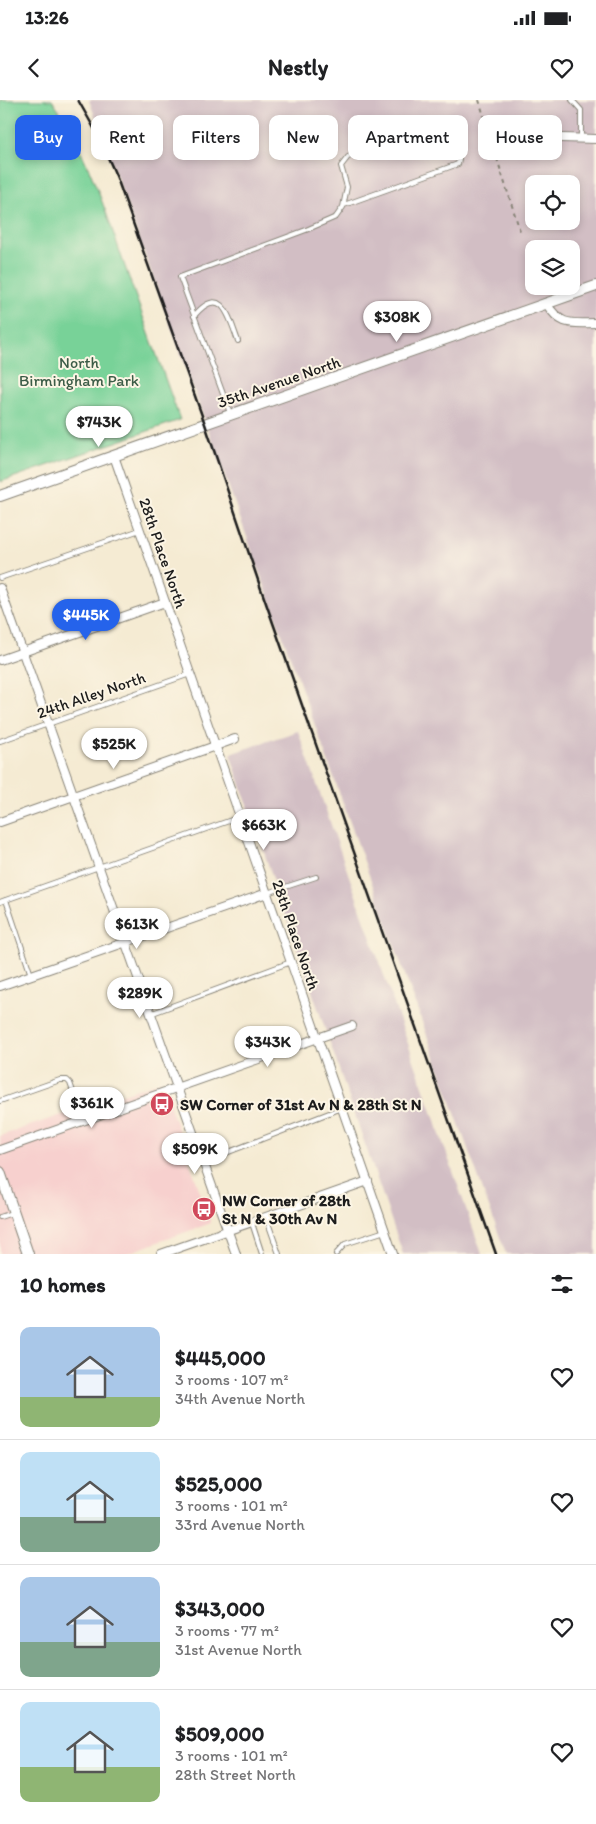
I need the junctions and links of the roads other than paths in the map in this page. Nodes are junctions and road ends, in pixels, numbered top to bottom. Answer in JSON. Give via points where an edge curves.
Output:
{"nodes":[{"id":1,"x":572,"y":100,"type":"edge"},
{"id":2,"x":562,"y":138,"type":"edge"},
{"id":3,"x":581,"y":139,"type":"junction"},
{"id":4,"x":596,"y":139,"type":"edge"},
{"id":5,"x":344,"y":205,"type":"junction"},
{"id":6,"x":596,"y":286,"type":"edge"},
{"id":7,"x":546,"y":304,"type":"junction"},
{"id":8,"x":194,"y":316,"type":"junction"},
{"id":9,"x":596,"y":323,"type":"edge"},
{"id":10,"x":238,"y":341,"type":"dead end"},
{"id":11,"x":231,"y":415,"type":"junction"},
{"id":12,"x":114,"y":456,"type":"junction"},
{"id":13,"x":0,"y":496,"type":"edge"},
{"id":14,"x":140,"y":530,"type":"junction"},
{"id":15,"x":0,"y":578,"type":"edge"},
{"id":16,"x":0,"y":588,"type":"edge"},
{"id":17,"x":165,"y":602,"type":"junction"},
{"id":18,"x":22,"y":652,"type":"junction"},
{"id":19,"x":0,"y":660,"type":"edge"},
{"id":20,"x":190,"y":674,"type":"junction"},
{"id":21,"x":48,"y":724,"type":"junction"},
{"id":22,"x":235,"y":739,"type":"dead end"},
{"id":23,"x":0,"y":741,"type":"edge"},
{"id":24,"x":216,"y":746,"type":"junction"},
{"id":25,"x":73,"y":796,"type":"junction"},
{"id":26,"x":240,"y":817,"type":"junction"},
{"id":27,"x":0,"y":822,"type":"edge"},
{"id":28,"x":99,"y":867,"type":"junction"},
{"id":29,"x":316,"y":877,"type":"dead end"},
{"id":30,"x":267,"y":893,"type":"junction"},
{"id":31,"x":6,"y":900,"type":"junction"},
{"id":32,"x":0,"y":902,"type":"edge"},
{"id":33,"x":125,"y":942,"type":"junction"},
{"id":34,"x":291,"y":962,"type":"junction"},
{"id":35,"x":31,"y":975,"type":"junction"},
{"id":36,"x":0,"y":986,"type":"edge"},
{"id":37,"x":150,"y":1014,"type":"junction"},
{"id":38,"x":352,"y":1026,"type":"dead end"},
{"id":39,"x":318,"y":1038,"type":"junction"},
{"id":40,"x":177,"y":1088,"type":"junction"},
{"id":41,"x":0,"y":1101,"type":"edge"},
{"id":42,"x":342,"y":1108,"type":"junction"},
{"id":43,"x":83,"y":1120,"type":"junction"},
{"id":44,"x":0,"y":1150,"type":"edge"},
{"id":45,"x":203,"y":1162,"type":"junction"},
{"id":46,"x":0,"y":1172,"type":"edge"},
{"id":47,"x":368,"y":1181,"type":"junction"},
{"id":48,"x":14,"y":1213,"type":"junction"},
{"id":49,"x":0,"y":1217,"type":"edge"},
{"id":50,"x":266,"y":1217,"type":"junction"},
{"id":51,"x":252,"y":1222,"type":"junction"},
{"id":52,"x":227,"y":1231,"type":"junction"},
{"id":53,"x":385,"y":1231,"type":"junction"},
{"id":54,"x":391,"y":1253,"type":"edge"},
{"id":55,"x":28,"y":1254,"type":"edge"},
{"id":56,"x":161,"y":1254,"type":"edge"},
{"id":57,"x":236,"y":1254,"type":"edge"},
{"id":58,"x":262,"y":1254,"type":"edge"},
{"id":59,"x":279,"y":1254,"type":"edge"},
{"id":60,"x":336,"y":1254,"type":"edge"}],
"edges":[{"from":1,"to":3,"type":"lane","via":[[581,110]]},
{"from":2,"to":3,"type":"street"},
{"from":3,"to":4,"type":"street"},
{"from":5,"to":5,"type":"lane","via":[[347,188],[342,166],[348,157],[430,127],[442,125],[450,130],[458,164]]},
{"from":5,"to":8,"type":"lane","via":[[336,217],[180,277]]},
{"from":6,"to":7,"type":"street","name":"35th Avenue North"},
{"from":7,"to":9,"type":"street","via":[[556,318],[569,323]]},
{"from":7,"to":11,"type":"street","name":"35th Avenue North"},
{"from":8,"to":10,"type":"lane","via":[[205,305],[219,303],[229,317]]},
{"from":8,"to":11,"type":"lane"},
{"from":11,"to":12,"type":"street","name":"35th Avenue North"},
{"from":12,"to":13,"type":"street","name":"35th Avenue North"},
{"from":12,"to":14,"type":"street","name":"28th Place North"},
{"from":14,"to":15,"type":"lane"},
{"from":14,"to":17,"type":"street","name":"28th Place North"},
{"from":16,"to":18,"type":"street"},
{"from":17,"to":18,"type":"street"},
{"from":17,"to":20,"type":"street","name":"28th Place North"},
{"from":18,"to":19,"type":"street"},
{"from":18,"to":21,"type":"street"},
{"from":20,"to":21,"type":"lane","name":"24th Alley North"},
{"from":20,"to":24,"type":"street","name":"28th Place North"},
{"from":21,"to":23,"type":"lane","name":"24th Alley North"},
{"from":21,"to":25,"type":"street"},
{"from":22,"to":24,"type":"street"},
{"from":24,"to":25,"type":"street"},
{"from":24,"to":26,"type":"street","name":"28th Place North"},
{"from":25,"to":27,"type":"street"},
{"from":25,"to":28,"type":"street"},
{"from":26,"to":28,"type":"lane"},
{"from":26,"to":30,"type":"street","name":"28th Place North"},
{"from":28,"to":31,"type":"lane"},
{"from":28,"to":33,"type":"street"},
{"from":29,"to":30,"type":"lane"},
{"from":30,"to":33,"type":"street"},
{"from":30,"to":34,"type":"street","name":"28th Place North"},
{"from":31,"to":32,"type":"lane"},
{"from":31,"to":35,"type":"lane"},
{"from":33,"to":35,"type":"street"},
{"from":33,"to":37,"type":"street"},
{"from":34,"to":37,"type":"lane"},
{"from":34,"to":39,"type":"street","name":"28th Place North"},
{"from":35,"to":36,"type":"street"},
{"from":37,"to":40,"type":"street"},
{"from":38,"to":39,"type":"street"},
{"from":39,"to":40,"type":"street"},
{"from":39,"to":42,"type":"street","name":"28th Place North"},
{"from":40,"to":43,"type":"street"},
{"from":40,"to":45,"type":"street"},
{"from":41,"to":43,"type":"lane","via":[[67,1080]]},
{"from":42,"to":45,"type":"lane"},
{"from":42,"to":47,"type":"street","name":"28th Place North"},
{"from":43,"to":44,"type":"street"},
{"from":45,"to":52,"type":"street"},
{"from":46,"to":48,"type":"street"},
{"from":47,"to":50,"type":"street"},
{"from":47,"to":53,"type":"street","name":"28th Place North"},
{"from":48,"to":49,"type":"lane"},
{"from":48,"to":55,"type":"street"},
{"from":50,"to":51,"type":"street"},
{"from":50,"to":59,"type":"lane"},
{"from":51,"to":52,"type":"street"},
{"from":51,"to":58,"type":"lane"},
{"from":52,"to":56,"type":"street"},
{"from":52,"to":57,"type":"street"},
{"from":53,"to":54,"type":"street","name":"28th Place North"},
{"from":53,"to":60,"type":"lane","via":[[345,1244]]}]}
